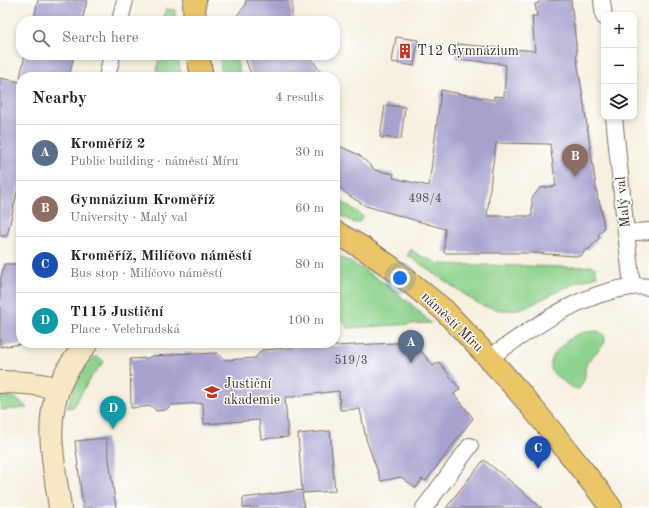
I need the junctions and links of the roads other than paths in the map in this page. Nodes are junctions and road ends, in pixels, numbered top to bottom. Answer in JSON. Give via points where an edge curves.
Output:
{"nodes":[{"id":1,"x":125,"y":0,"type":"edge"},
{"id":2,"x":195,"y":0,"type":"edge"},
{"id":3,"x":602,"y":0,"type":"edge"},
{"id":4,"x":603,"y":12,"type":"edge"},
{"id":5,"x":121,"y":16,"type":"edge"},
{"id":6,"x":195,"y":16,"type":"edge"},
{"id":7,"x":111,"y":60,"type":"edge"},
{"id":8,"x":199,"y":60,"type":"edge"},
{"id":9,"x":108,"y":72,"type":"edge"},
{"id":10,"x":201,"y":72,"type":"edge"},
{"id":11,"x":614,"y":120,"type":"edge"},
{"id":12,"x":649,"y":231,"type":"edge"},
{"id":13,"x":626,"y":233,"type":"junction"},
{"id":14,"x":340,"y":235,"type":"edge"},
{"id":15,"x":632,"y":286,"type":"junction"},
{"id":16,"x":649,"y":286,"type":"edge"},
{"id":17,"x":83,"y":348,"type":"edge"},
{"id":18,"x":489,"y":358,"type":"junction"},
{"id":19,"x":0,"y":382,"type":"edge"},
{"id":20,"x":58,"y":389,"type":"junction"},
{"id":21,"x":470,"y":446,"type":"dead end"},
{"id":22,"x":60,"y":508,"type":"edge"},
{"id":23,"x":424,"y":508,"type":"edge"},
{"id":24,"x":611,"y":508,"type":"edge"}],
"edges":[{"from":1,"to":5,"type":"street"},
{"from":2,"to":6,"type":"main road"},
{"from":3,"to":4,"type":"street"},
{"from":7,"to":9,"type":"street"},
{"from":8,"to":10,"type":"main road"},
{"from":11,"to":13,"type":"street","name":"Malý val"},
{"from":12,"to":13,"type":"street"},
{"from":13,"to":15,"type":"street","name":"Malý val"},
{"from":14,"to":18,"type":"main road","name":"náměstí Míru","via":[[402,276],[444,310]]},
{"from":15,"to":16,"type":"street"},
{"from":15,"to":18,"type":"street","via":[[608,291],[574,304]]},
{"from":17,"to":20,"type":"main road","via":[[64,375]]},
{"from":18,"to":24,"type":"main road","name":"náměstí Míru","via":[[561,443]]},
{"from":19,"to":20,"type":"main road","via":[[28,383]]},
{"from":20,"to":22,"type":"main road","via":[[51,416],[51,441]]},
{"from":21,"to":23,"type":"street"}]}
